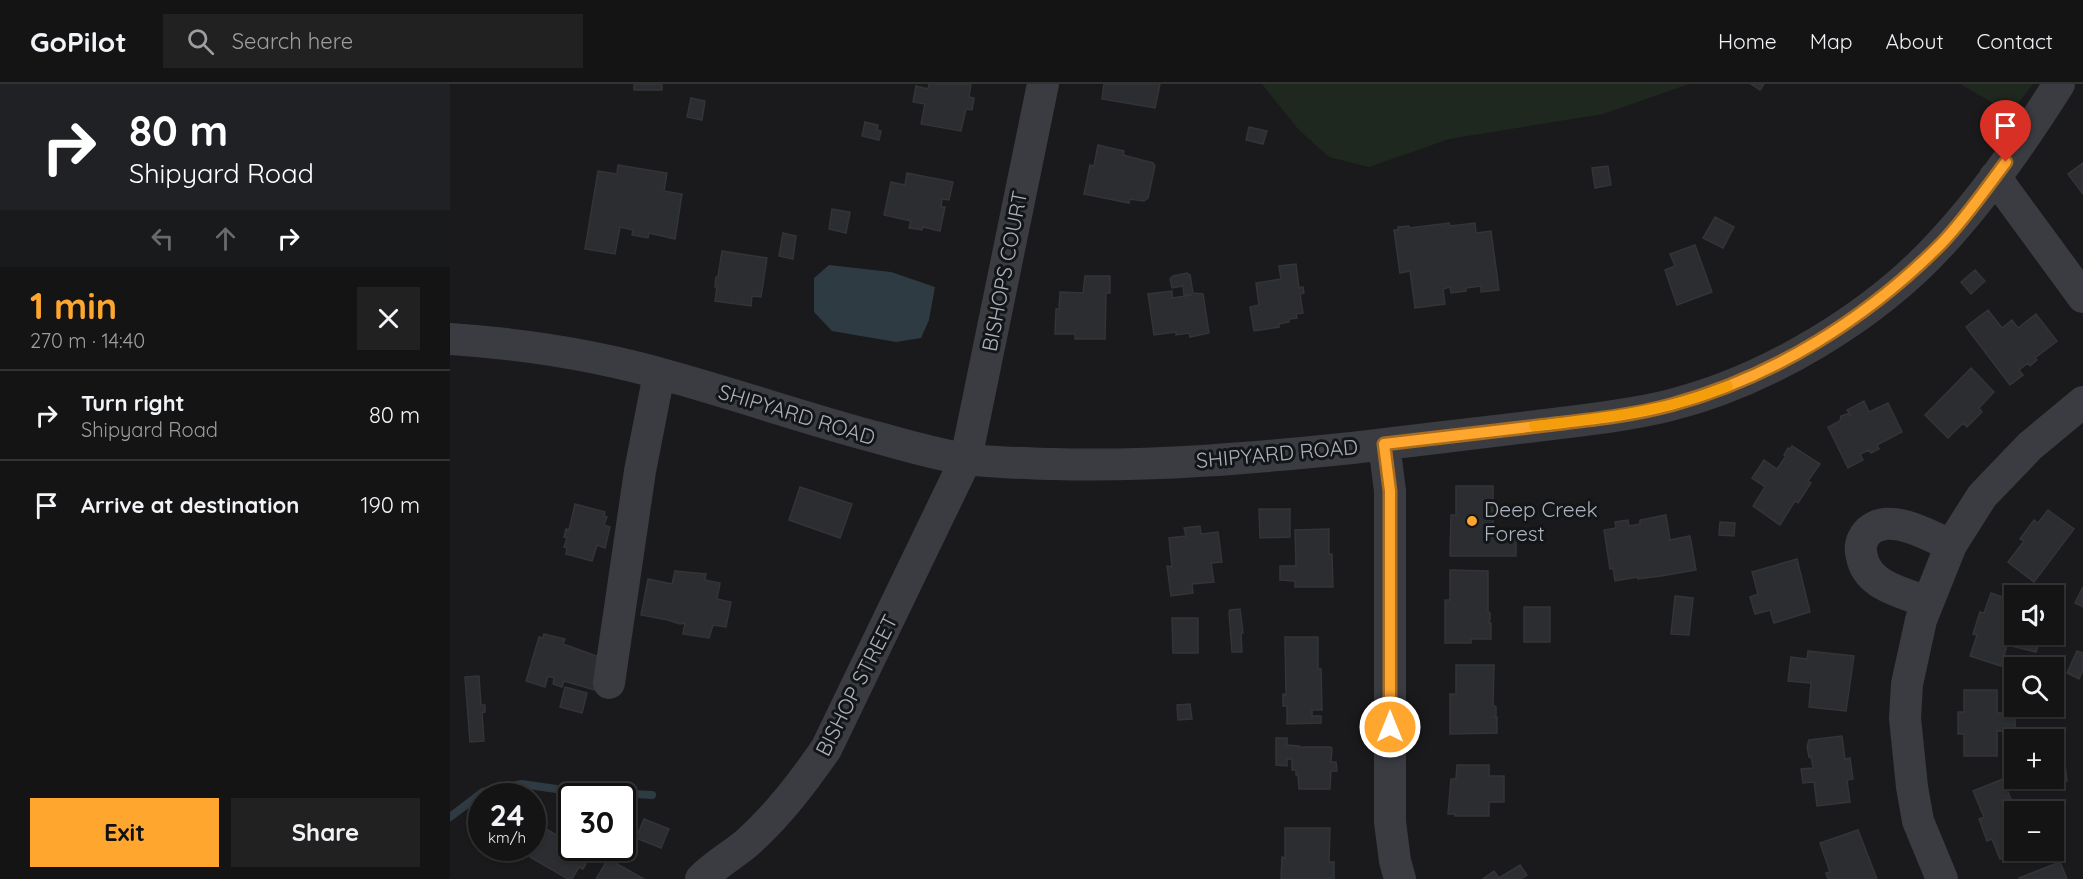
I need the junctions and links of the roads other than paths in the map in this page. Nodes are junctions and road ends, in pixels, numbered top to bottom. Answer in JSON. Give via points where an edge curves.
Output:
{"nodes":[{"id":1,"x":1042,"y":84,"type":"edge"},
{"id":2,"x":2059,"y":84,"type":"edge"},
{"id":3,"x":1995,"y":177,"type":"junction"},
{"id":4,"x":2083,"y":297,"type":"edge"},
{"id":5,"x":450,"y":339,"type":"edge"},
{"id":6,"x":659,"y":374,"type":"junction"},
{"id":7,"x":2083,"y":402,"type":"edge"},
{"id":8,"x":1384,"y":444,"type":"junction"},
{"id":9,"x":966,"y":459,"type":"junction"},
{"id":10,"x":1952,"y":545,"type":"junction"},
{"id":11,"x":1928,"y":602,"type":"junction"},
{"id":12,"x":609,"y":683,"type":"dead end"},
{"id":13,"x":701,"y":879,"type":"edge"},
{"id":14,"x":1400,"y":879,"type":"edge"},
{"id":15,"x":1942,"y":879,"type":"edge"}],
"edges":[{"from":1,"to":9,"type":"street","name":"BISHOPS COURT"},
{"from":2,"to":3,"type":"street","name":"SHIPYARD ROAD"},
{"from":3,"to":4,"type":"street"},
{"from":3,"to":8,"type":"street","name":"SHIPYARD ROAD","via":[[1942,243],[1891,290],[1806,349],[1762,372],[1720,390],[1621,416]]},
{"from":5,"to":6,"type":"street","name":"SHIPYARD ROAD","via":[[590,356]]},
{"from":6,"to":9,"type":"street","name":"SHIPYARD ROAD","via":[[821,423]]},
{"from":6,"to":12,"type":"street","via":[[640,471]]},
{"from":7,"to":10,"type":"street","via":[[2005,470],[1982,496]]},
{"from":8,"to":9,"type":"street","name":"SHIPYARD ROAD","via":[[1242,458],[1101,465]]},
{"from":8,"to":14,"type":"street","via":[[1390,491],[1390,822]]},
{"from":9,"to":13,"type":"street","name":"BISHOP STREET","via":[[826,749],[780,810],[748,843]]},
{"from":10,"to":11,"type":"street"},
{"from":10,"to":11,"type":"street","via":[[1906,527],[1886,524],[1872,528],[1863,538],[1860,552],[1866,570],[1878,582]]},
{"from":11,"to":15,"type":"street","via":[[1913,651],[1905,718],[1918,821]]}]}
